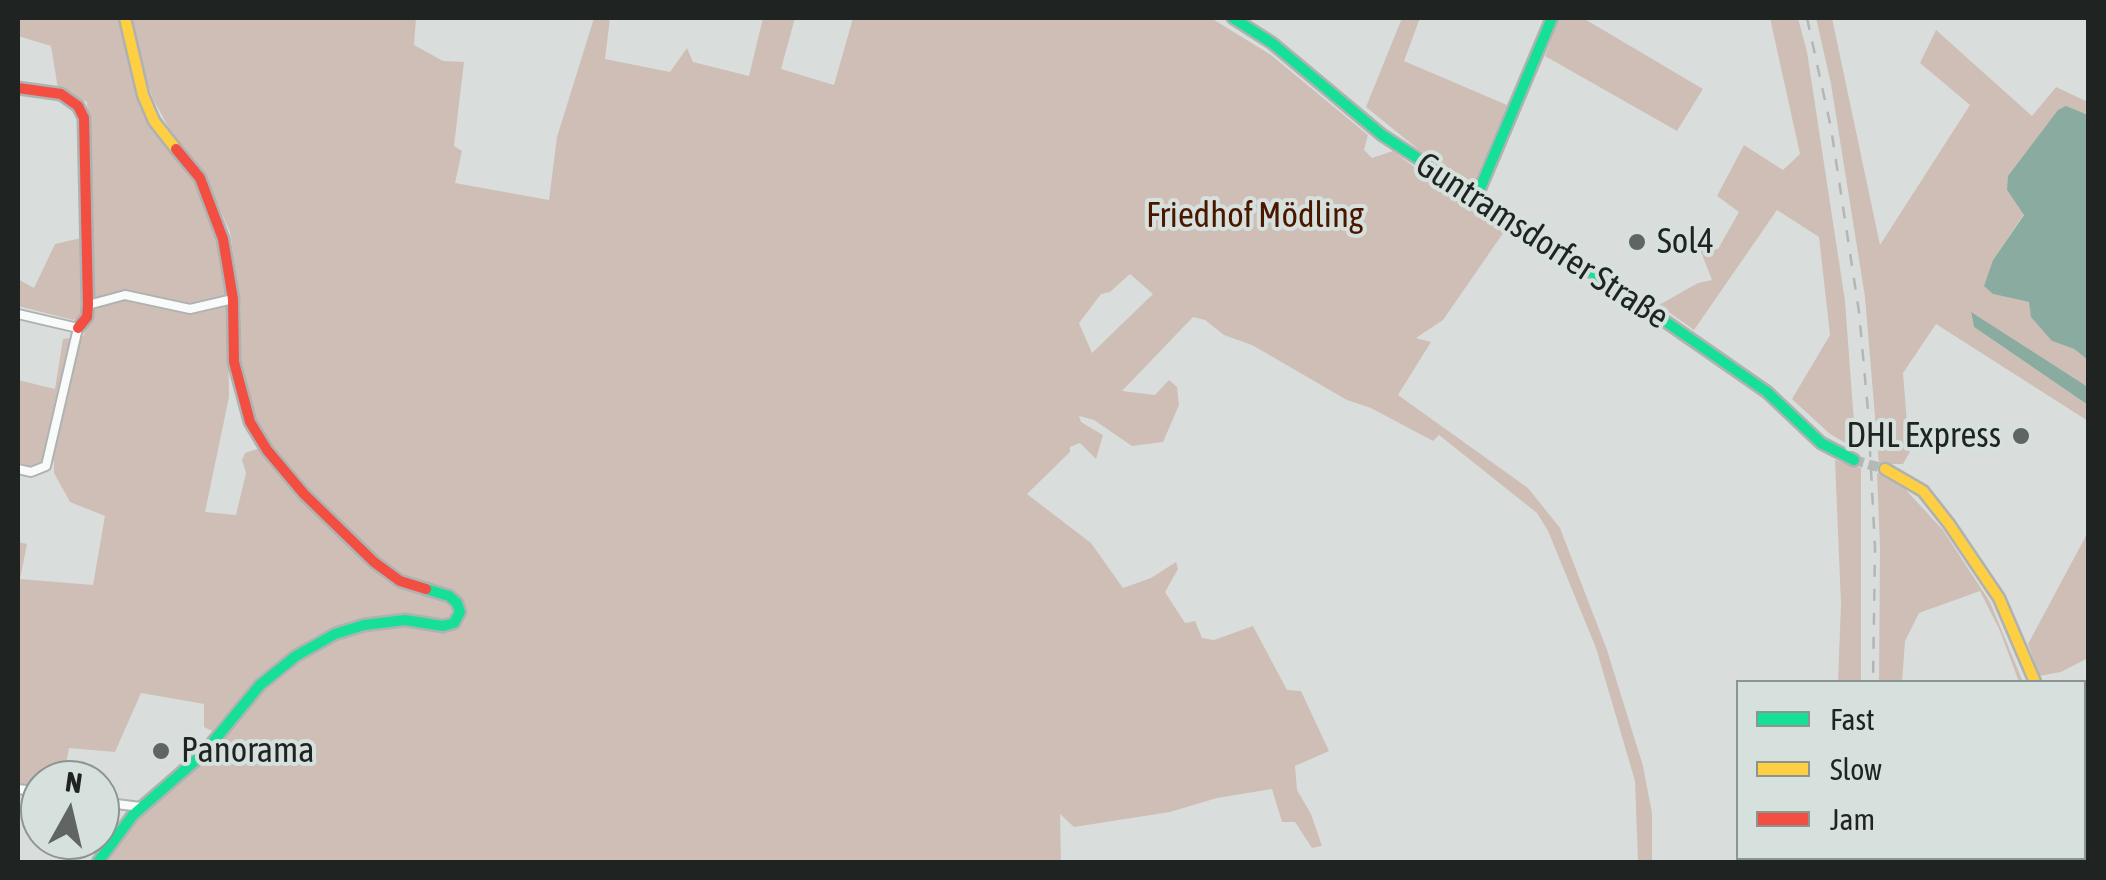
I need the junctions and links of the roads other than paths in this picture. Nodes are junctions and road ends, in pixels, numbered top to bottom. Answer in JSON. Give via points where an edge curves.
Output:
{"nodes":[{"id":1,"x":126,"y":18,"type":"edge"},
{"id":2,"x":1233,"y":18,"type":"edge"},
{"id":3,"x":1552,"y":18,"type":"edge"},
{"id":4,"x":18,"y":88,"type":"edge"},
{"id":5,"x":1476,"y":198,"type":"junction"},
{"id":6,"x":233,"y":300,"type":"junction"},
{"id":7,"x":88,"y":305,"type":"junction"},
{"id":8,"x":18,"y":314,"type":"edge"},
{"id":9,"x":78,"y":328,"type":"junction"},
{"id":10,"x":1854,"y":460,"type":"tunnel mouth"},
{"id":11,"x":1885,"y":468,"type":"tunnel mouth"},
{"id":12,"x":18,"y":469,"type":"edge"},
{"id":13,"x":2035,"y":680,"type":"edge"},
{"id":14,"x":120,"y":804,"type":"edge"},
{"id":15,"x":141,"y":807,"type":"junction"},
{"id":16,"x":98,"y":862,"type":"edge"}],
"edges":[{"from":1,"to":6,"type":"street","via":[[154,122],[200,178],[213,206]]},
{"from":2,"to":5,"type":"street","name":"Guntramsdorfer Straße","via":[[1382,135]]},
{"from":3,"to":5,"type":"street"},
{"from":4,"to":7,"type":"street","via":[[61,94],[84,118]]},
{"from":5,"to":10,"type":"street","name":"Guntramsdorfer Straße","via":[[1690,338],[1767,392],[1821,443]]},
{"from":6,"to":7,"type":"street","via":[[190,309],[125,295]]},
{"from":6,"to":15,"type":"street","via":[[239,388],[267,450],[374,562],[410,585],[449,596],[460,612],[449,625],[394,620],[308,648],[260,685],[204,754]]},
{"from":7,"to":9,"type":"street"},
{"from":8,"to":9,"type":"street"},
{"from":9,"to":12,"type":"street","via":[[46,466]]},
{"from":11,"to":13,"type":"street","via":[[1923,490],[1949,524],[1999,598]]},
{"from":14,"to":15,"type":"street"},
{"from":15,"to":16,"type":"street"}]}
